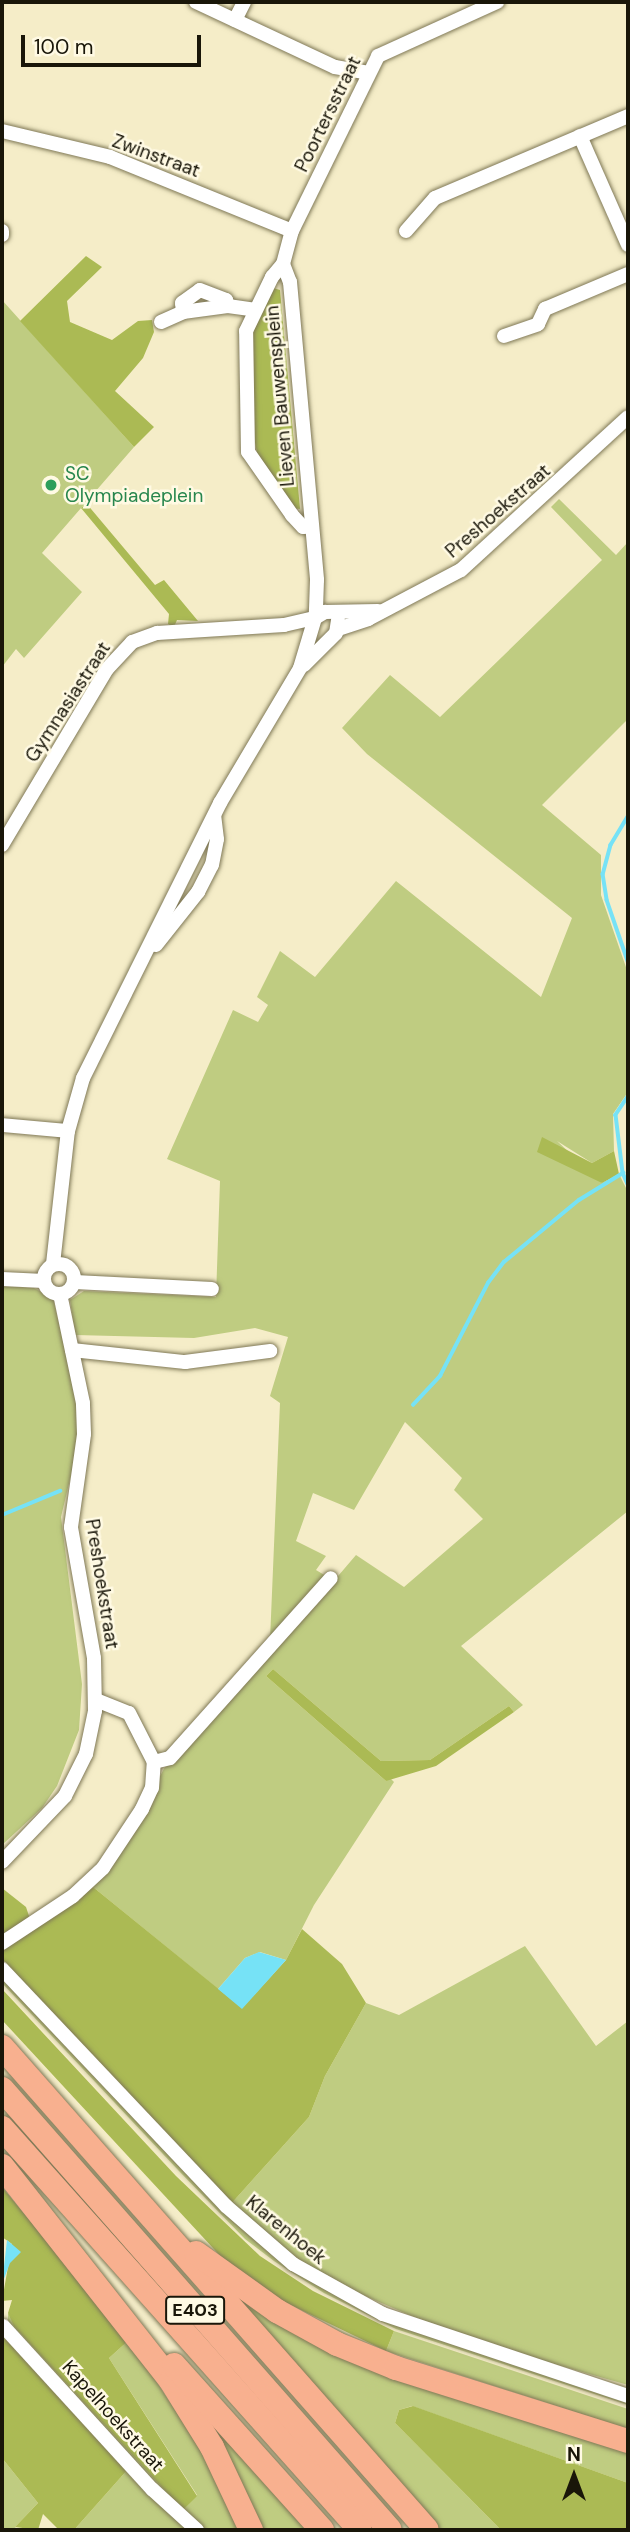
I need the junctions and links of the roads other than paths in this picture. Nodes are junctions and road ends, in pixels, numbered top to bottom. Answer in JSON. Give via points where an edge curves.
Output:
{"nodes":[{"id":1,"x":196,"y":2,"type":"edge"},
{"id":2,"x":244,"y":2,"type":"edge"},
{"id":3,"x":497,"y":2,"type":"edge"},
{"id":4,"x":235,"y":20,"type":"junction"},
{"id":5,"x":368,"y":73,"type":"junction"},
{"id":6,"x":628,"y":116,"type":"edge"},
{"id":7,"x":2,"y":131,"type":"edge"},
{"id":8,"x":580,"y":136,"type":"junction"},
{"id":9,"x":292,"y":231,"type":"junction"},
{"id":10,"x":406,"y":231,"type":"dead end"},
{"id":11,"x":628,"y":245,"type":"edge"},
{"id":12,"x":283,"y":264,"type":"junction"},
{"id":13,"x":628,"y":274,"type":"edge"},
{"id":14,"x":256,"y":310,"type":"junction"},
{"id":15,"x":161,"y":322,"type":"dead end"},
{"id":16,"x":504,"y":336,"type":"dead end"},
{"id":17,"x":628,"y":417,"type":"edge"},
{"id":18,"x":311,"y":526,"type":"junction"},
{"id":19,"x":378,"y":611,"type":"junction"},
{"id":20,"x":320,"y":620,"type":"junction"},
{"id":21,"x":333,"y":633,"type":"junction"},
{"id":22,"x":300,"y":668,"type":"junction"},
{"id":23,"x":214,"y":816,"type":"junction"},
{"id":24,"x":2,"y":845,"type":"edge"},
{"id":25,"x":135,"y":974,"type":"junction"},
{"id":26,"x":2,"y":1125,"type":"edge"},
{"id":27,"x":68,"y":1131,"type":"junction"},
{"id":28,"x":60,"y":1265,"type":"junction"},
{"id":29,"x":2,"y":1279,"type":"edge"},
{"id":30,"x":44,"y":1281,"type":"junction"},
{"id":31,"x":75,"y":1282,"type":"junction"},
{"id":32,"x":212,"y":1289,"type":"dead end"},
{"id":33,"x":60,"y":1294,"type":"junction"},
{"id":34,"x":72,"y":1350,"type":"junction"},
{"id":35,"x":270,"y":1351,"type":"dead end"},
{"id":36,"x":331,"y":1578,"type":"dead end"},
{"id":37,"x":96,"y":1700,"type":"junction"},
{"id":38,"x":154,"y":1762,"type":"junction"},
{"id":39,"x":2,"y":1862,"type":"edge"},
{"id":40,"x":2,"y":1943,"type":"edge"},
{"id":41,"x":2,"y":1969,"type":"edge"},
{"id":42,"x":2,"y":2047,"type":"edge"},
{"id":43,"x":2,"y":2089,"type":"edge"},
{"id":44,"x":2,"y":2128,"type":"edge"},
{"id":45,"x":2,"y":2166,"type":"edge"},
{"id":46,"x":166,"y":2229,"type":"junction"},
{"id":47,"x":73,"y":2253,"type":"junction"},
{"id":48,"x":4,"y":2326,"type":"dead end"},
{"id":49,"x":628,"y":2396,"type":"edge"},
{"id":50,"x":628,"y":2441,"type":"edge"},
{"id":51,"x":197,"y":2530,"type":"edge"},
{"id":52,"x":251,"y":2530,"type":"edge"},
{"id":53,"x":323,"y":2530,"type":"edge"},
{"id":54,"x":360,"y":2530,"type":"edge"},
{"id":55,"x":390,"y":2530,"type":"edge"},
{"id":56,"x":427,"y":2530,"type":"edge"}],
"edges":[{"from":1,"to":4,"type":"street"},
{"from":2,"to":4,"type":"street"},
{"from":3,"to":5,"type":"street","name":"Poortersstraat","via":[[401,44],[378,57]]},
{"from":4,"to":5,"type":"street","via":[[335,67]]},
{"from":5,"to":9,"type":"street","name":"Poortersstraat"},
{"from":6,"to":8,"type":"street"},
{"from":7,"to":9,"type":"street","name":"Zwinstraat","via":[[110,157]]},
{"from":8,"to":10,"type":"street","via":[[435,198]]},
{"from":8,"to":11,"type":"street"},
{"from":9,"to":12,"type":"street","name":"Lieven Bauwensplein"},
{"from":12,"to":14,"type":"street","name":"Lieven Bauwensplein"},
{"from":12,"to":18,"type":"street","name":"Lieven Bauwensplein","via":[[290,282]]},
{"from":13,"to":16,"type":"street","via":[[545,309],[538,324]]},
{"from":14,"to":15,"type":"street","name":"Lieven Bauwensplein","via":[[228,306],[183,312]]},
{"from":14,"to":18,"type":"street","name":"Lieven Bauwensplein","via":[[246,331],[248,452],[292,515],[303,527]]},
{"from":17,"to":19,"type":"street","name":"Preshoekstraat","via":[[492,547],[434,587]]},
{"from":18,"to":20,"type":"street","name":"Lieven Bauwensplein"},
{"from":19,"to":20,"type":"street","name":"Preshoekstraat"},
{"from":19,"to":21,"type":"street","name":"Preshoekstraat"},
{"from":20,"to":21,"type":"street"},
{"from":20,"to":21,"type":"street","name":"Lieven Bauwensplein"},
{"from":20,"to":22,"type":"street","name":"Preshoekstraat"},
{"from":20,"to":24,"type":"street","name":"Gymnasiastraat","via":[[300,631],[284,625],[157,633],[132,642],[107,669]]},
{"from":21,"to":22,"type":"street","name":"Preshoekstraat"},
{"from":22,"to":23,"type":"street","name":"Preshoekstraat"},
{"from":23,"to":25,"type":"street","name":"Preshoekstraat"},
{"from":23,"to":25,"type":"street","name":"Preshoekstraat","via":[[217,839],[212,865],[198,892]]},
{"from":25,"to":27,"type":"street","name":"Preshoekstraat","via":[[83,1078]]},
{"from":26,"to":27,"type":"street"},
{"from":27,"to":28,"type":"street","name":"Preshoekstraat"},
{"from":28,"to":30,"type":"street"},
{"from":28,"to":31,"type":"street","name":"Preshoekstraat"},
{"from":29,"to":30,"type":"street"},
{"from":30,"to":33,"type":"street","via":[[50,1291]]},
{"from":31,"to":32,"type":"street"},
{"from":31,"to":33,"type":"street"},
{"from":33,"to":34,"type":"street","name":"Preshoekstraat"},
{"from":34,"to":35,"type":"street","via":[[185,1362]]},
{"from":34,"to":37,"type":"street","name":"Preshoekstraat","via":[[84,1422],[71,1527],[94,1658]]},
{"from":36,"to":38,"type":"street","via":[[175,1753]]},
{"from":37,"to":38,"type":"street","via":[[129,1713]]},
{"from":37,"to":39,"type":"street","name":"Preshoekstraat","via":[[90,1740],[73,1782],[48,1818]]},
{"from":38,"to":40,"type":"street","via":[[152,1788],[142,1809],[103,1868],[73,1896]]},
{"from":41,"to":49,"type":"street","name":"Klarenhoek","via":[[226,2206],[293,2264],[383,2314]]},
{"from":42,"to":46,"type":"highway"},
{"from":43,"to":55,"type":"highway","number":"E403"},
{"from":44,"to":54,"type":"highway","number":"E403"},
{"from":45,"to":47,"type":"highway"},
{"from":46,"to":50,"type":"highway","via":[[277,2311],[337,2344],[396,2368]]},
{"from":46,"to":56,"type":"highway"},
{"from":47,"to":52,"type":"highway","via":[[171,2381],[212,2447]]},
{"from":47,"to":53,"type":"highway"},
{"from":48,"to":51,"type":"street","name":"Kapelhoekstraat","via":[[152,2488]]}]}
